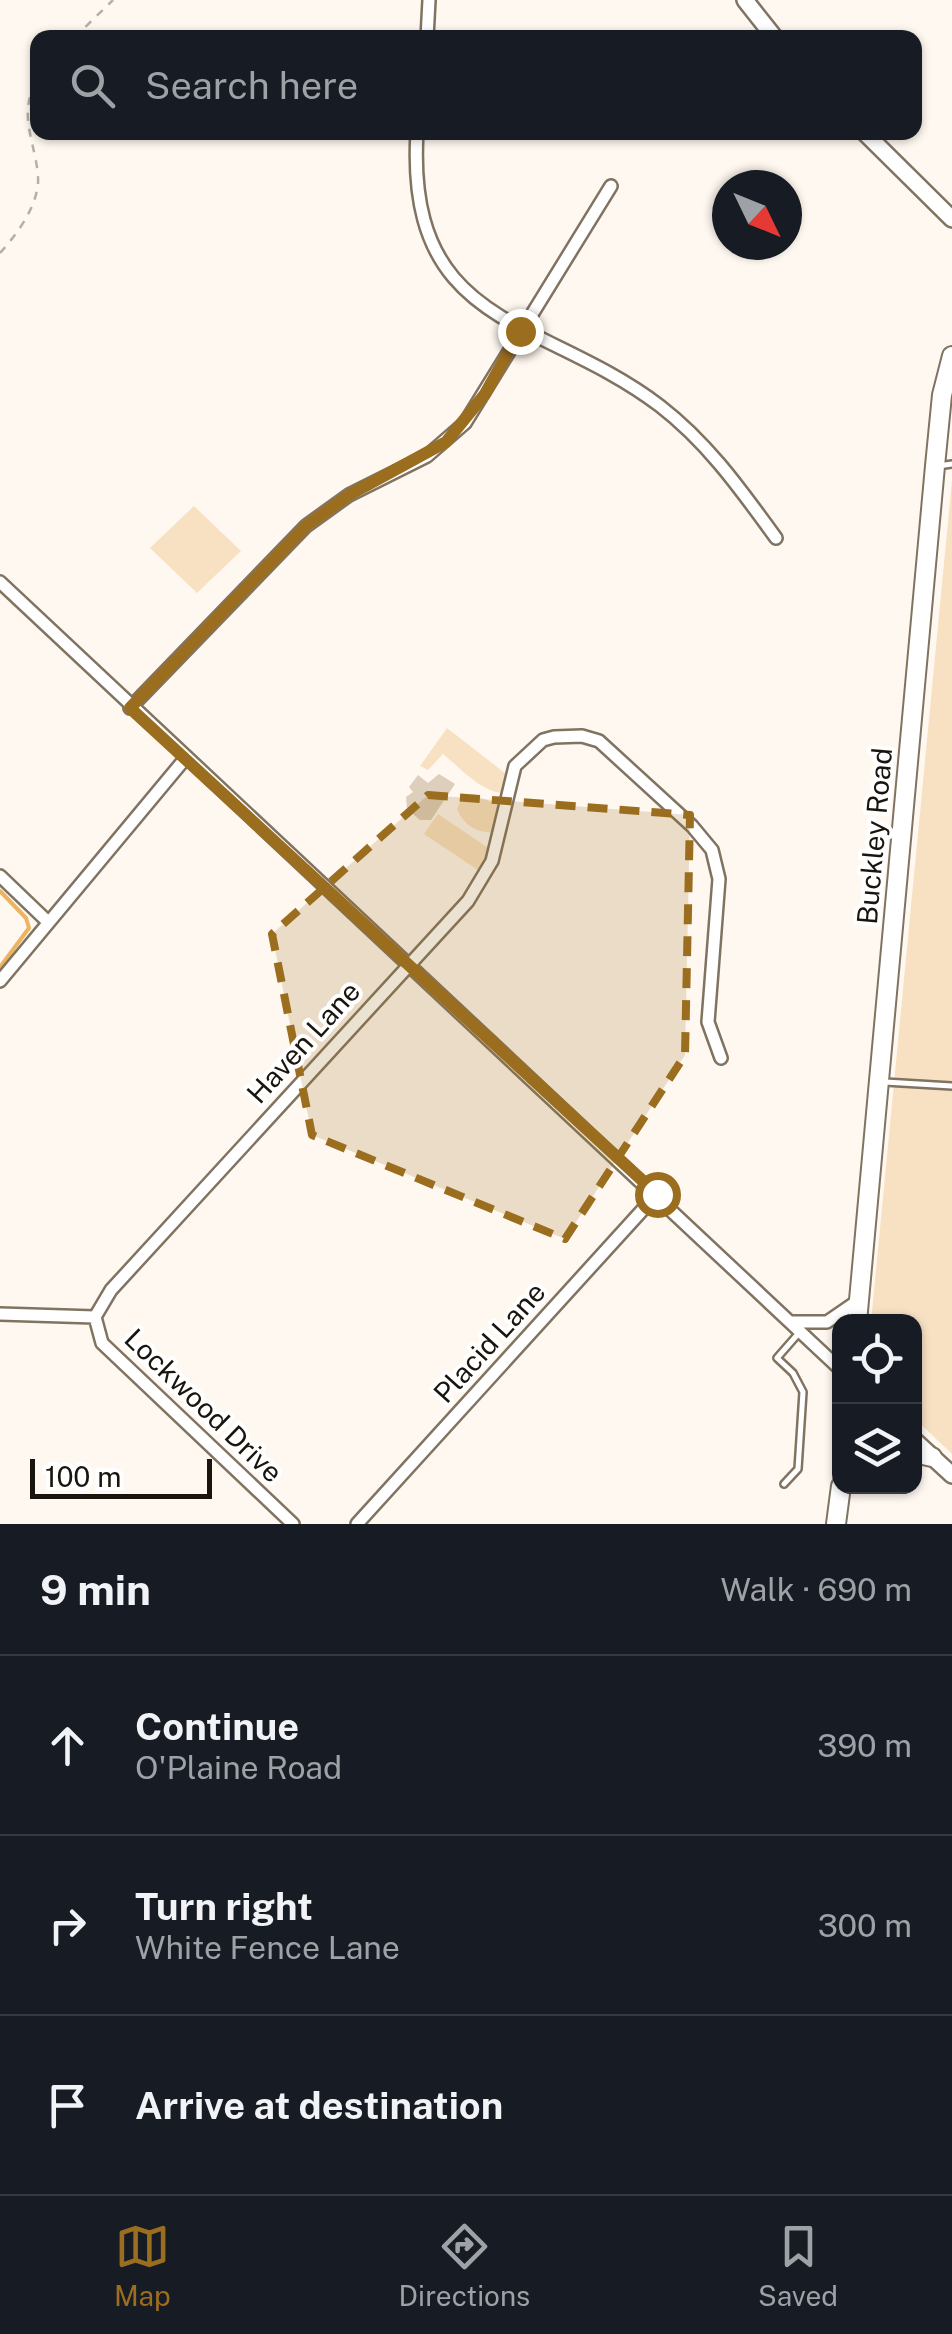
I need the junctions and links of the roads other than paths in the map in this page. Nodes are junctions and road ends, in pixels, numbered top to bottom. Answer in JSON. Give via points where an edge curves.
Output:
{"nodes":[{"id":1,"x":429,"y":0,"type":"edge"},
{"id":2,"x":745,"y":0,"type":"edge"},
{"id":3,"x":427,"y":30,"type":"edge"},
{"id":4,"x":769,"y":30,"type":"edge"},
{"id":5,"x":418,"y":140,"type":"edge"},
{"id":6,"x":872,"y":140,"type":"edge"},
{"id":7,"x":611,"y":186,"type":"dead end"},
{"id":8,"x":952,"y":219,"type":"edge"},
{"id":9,"x":520,"y":331,"type":"junction"},
{"id":10,"x":952,"y":356,"type":"edge"},
{"id":11,"x":944,"y":465,"type":"edge"},
{"id":12,"x":776,"y":538,"type":"dead end"},
{"id":13,"x":0,"y":582,"type":"edge"},
{"id":14,"x":130,"y":708,"type":"junction"},
{"id":15,"x":184,"y":760,"type":"junction"},
{"id":16,"x":0,"y":876,"type":"edge"},
{"id":17,"x":46,"y":921,"type":"junction"},
{"id":18,"x":408,"y":964,"type":"junction"},
{"id":19,"x":0,"y":982,"type":"edge"},
{"id":20,"x":720,"y":1058,"type":"dead end"},
{"id":21,"x":878,"y":1081,"type":"junction"},
{"id":22,"x":952,"y":1086,"type":"edge"},
{"id":23,"x":657,"y":1194,"type":"junction"},
{"id":24,"x":859,"y":1300,"type":"junction"},
{"id":25,"x":0,"y":1314,"type":"edge"},
{"id":26,"x":858,"y":1314,"type":"edge"},
{"id":27,"x":95,"y":1317,"type":"junction"},
{"id":28,"x":796,"y":1327,"type":"junction"},
{"id":29,"x":832,"y":1361,"type":"edge"},
{"id":30,"x":923,"y":1455,"type":"edge"},
{"id":31,"x":952,"y":1476,"type":"edge"},
{"id":32,"x":784,"y":1484,"type":"dead end"},
{"id":33,"x":840,"y":1494,"type":"edge"},
{"id":34,"x":292,"y":1524,"type":"edge"},
{"id":35,"x":357,"y":1524,"type":"edge"},
{"id":36,"x":836,"y":1524,"type":"edge"}],
"edges":[{"from":1,"to":3,"type":"street"},
{"from":2,"to":4,"type":"main road"},
{"from":5,"to":9,"type":"street","via":[[417,192],[436,251],[482,305]]},
{"from":6,"to":8,"type":"main road"},
{"from":7,"to":9,"type":"street"},
{"from":9,"to":12,"type":"street","via":[[658,405],[720,461]]},
{"from":9,"to":14,"type":"street","via":[[485,394],[446,442],[306,526]]},
{"from":10,"to":11,"type":"main road","name":"Buckley Road","via":[[942,395]]},
{"from":11,"to":21,"type":"main road","name":"Buckley Road"},
{"from":13,"to":14,"type":"street"},
{"from":14,"to":15,"type":"street"},
{"from":15,"to":17,"type":"street"},
{"from":15,"to":18,"type":"street"},
{"from":16,"to":17,"type":"street"},
{"from":17,"to":19,"type":"street"},
{"from":18,"to":20,"type":"street","name":"Haven Lane","via":[[468,901],[492,861],[515,766],[543,740],[582,736],[614,752],[712,850],[720,880],[708,1022]]},
{"from":18,"to":23,"type":"street"},
{"from":18,"to":27,"type":"street","name":"Haven Lane","via":[[111,1290]]},
{"from":21,"to":22,"type":"lane"},
{"from":21,"to":24,"type":"main road","name":"Buckley Road"},
{"from":23,"to":28,"type":"street"},
{"from":23,"to":35,"type":"street","name":"Placid Lane"},
{"from":24,"to":26,"type":"main road","name":"Buckley Road"},
{"from":24,"to":28,"type":"street","via":[[826,1322]]},
{"from":25,"to":27,"type":"street","name":"Lockwood Drive"},
{"from":27,"to":34,"type":"street","name":"Lockwood Drive","via":[[102,1344]]},
{"from":28,"to":29,"type":"street"},
{"from":28,"to":32,"type":"lane","via":[[777,1358],[803,1392],[798,1469]]},
{"from":30,"to":31,"type":"main road"},
{"from":33,"to":36,"type":"main road"}]}
